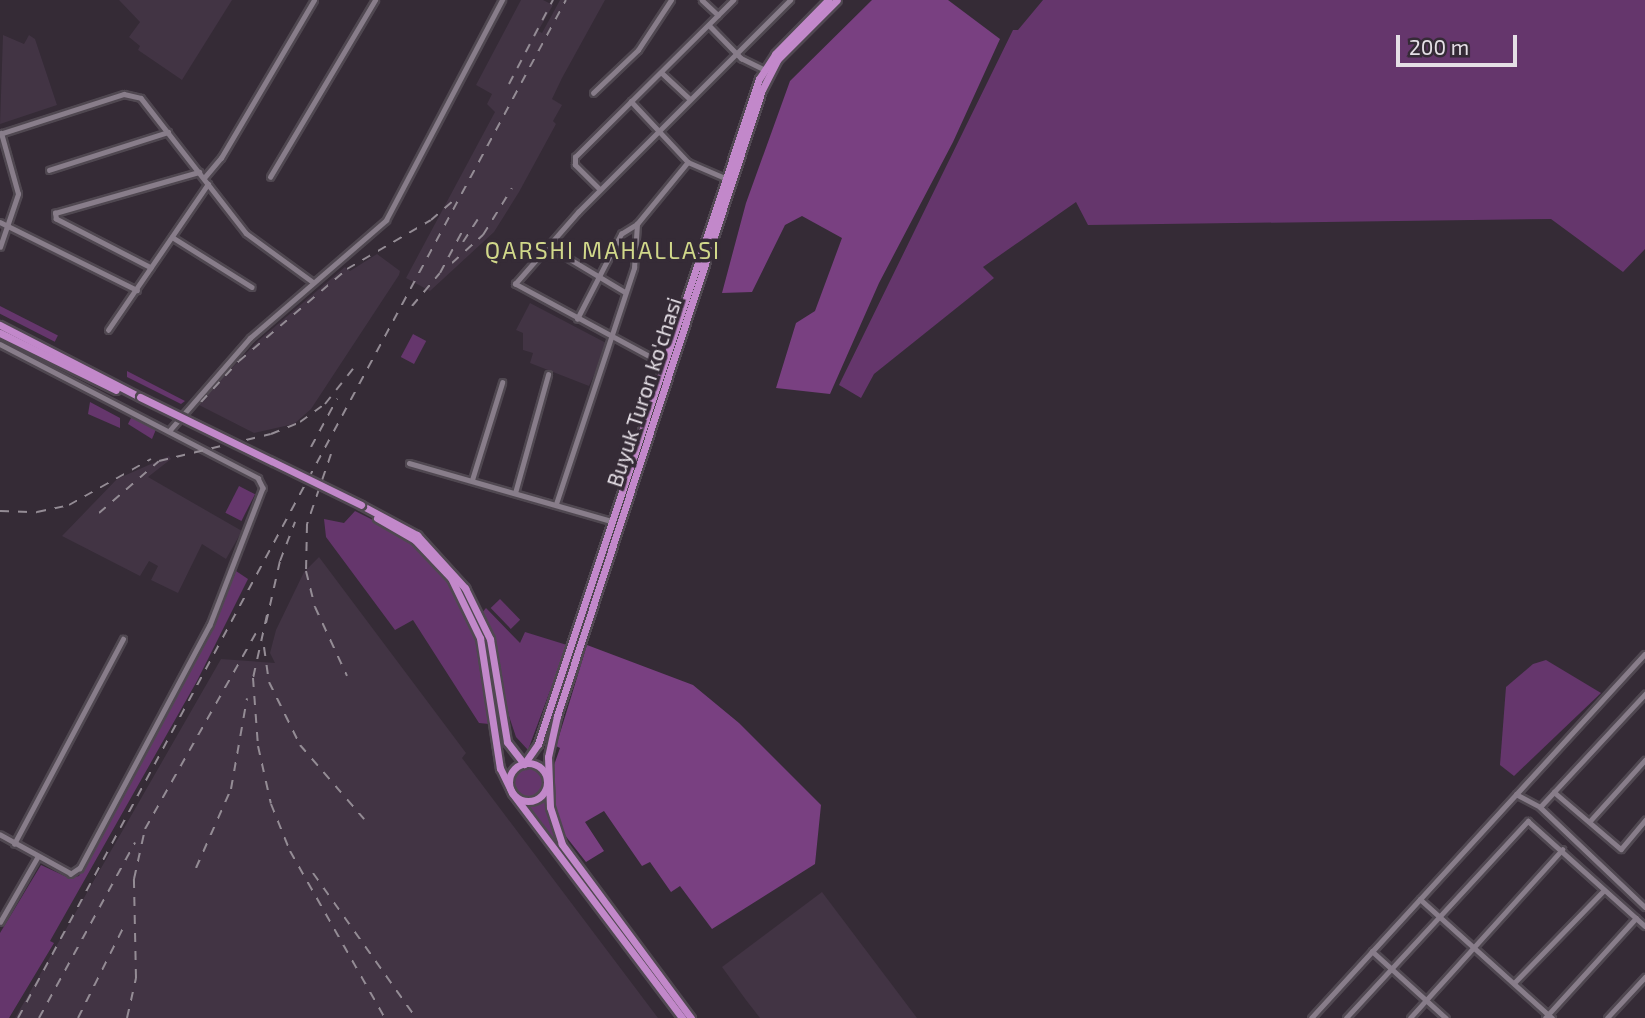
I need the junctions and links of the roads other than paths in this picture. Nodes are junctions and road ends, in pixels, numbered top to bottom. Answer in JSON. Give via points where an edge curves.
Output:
{"nodes":[{"id":1,"x":314,"y":0,"type":"edge"},
{"id":2,"x":374,"y":0,"type":"edge"},
{"id":3,"x":502,"y":0,"type":"edge"},
{"id":4,"x":671,"y":0,"type":"edge"},
{"id":5,"x":702,"y":0,"type":"edge"},
{"id":6,"x":733,"y":0,"type":"edge"},
{"id":7,"x":790,"y":0,"type":"edge"},
{"id":8,"x":828,"y":0,"type":"edge"},
{"id":9,"x":837,"y":0,"type":"edge"},
{"id":10,"x":719,"y":15,"type":"junction"},
{"id":11,"x":710,"y":26,"type":"junction"},
{"id":12,"x":737,"y":53,"type":"junction"},
{"id":13,"x":764,"y":69,"type":"junction"},
{"id":14,"x":662,"y":72,"type":"junction"},
{"id":15,"x":593,"y":93,"type":"dead end"},
{"id":16,"x":690,"y":99,"type":"junction"},
{"id":17,"x":631,"y":101,"type":"junction"},
{"id":18,"x":661,"y":128,"type":"junction"},
{"id":19,"x":168,"y":132,"type":"junction"},
{"id":20,"x":1,"y":134,"type":"edge"},
{"id":21,"x":688,"y":163,"type":"junction"},
{"id":22,"x":49,"y":170,"type":"dead end"},
{"id":23,"x":199,"y":172,"type":"junction"},
{"id":24,"x":270,"y":177,"type":"dead end"},
{"id":25,"x":204,"y":178,"type":"junction"},
{"id":26,"x":725,"y":178,"type":"junction"},
{"id":27,"x":208,"y":184,"type":"junction"},
{"id":28,"x":600,"y":189,"type":"junction"},
{"id":29,"x":0,"y":222,"type":"edge"},
{"id":30,"x":637,"y":224,"type":"junction"},
{"id":31,"x":10,"y":228,"type":"junction"},
{"id":32,"x":172,"y":236,"type":"junction"},
{"id":33,"x":548,"y":246,"type":"junction"},
{"id":34,"x":0,"y":247,"type":"edge"},
{"id":35,"x":151,"y":268,"type":"junction"},
{"id":36,"x":601,"y":277,"type":"junction"},
{"id":37,"x":313,"y":282,"type":"junction"},
{"id":38,"x":252,"y":287,"type":"dead end"},
{"id":39,"x":137,"y":290,"type":"junction"},
{"id":40,"x":626,"y":292,"type":"junction"},
{"id":41,"x":577,"y":319,"type":"junction"},
{"id":42,"x":0,"y":325,"type":"edge"},
{"id":43,"x":108,"y":330,"type":"dead end"},
{"id":44,"x":0,"y":333,"type":"edge"},
{"id":45,"x":612,"y":338,"type":"junction"},
{"id":46,"x":0,"y":344,"type":"edge"},
{"id":47,"x":34,"y":346,"type":"junction"},
{"id":48,"x":663,"y":364,"type":"junction"},
{"id":49,"x":548,"y":375,"type":"dead end"},
{"id":50,"x":502,"y":383,"type":"dead end"},
{"id":51,"x":170,"y":430,"type":"junction"},
{"id":52,"x":409,"y":463,"type":"dead end"},
{"id":53,"x":472,"y":480,"type":"junction"},
{"id":54,"x":515,"y":493,"type":"junction"},
{"id":55,"x":556,"y":503,"type":"junction"},
{"id":56,"x":360,"y":507,"type":"junction"},
{"id":57,"x":611,"y":521,"type":"junction"},
{"id":58,"x":123,"y":639,"type":"dead end"},
{"id":59,"x":1645,"y":654,"type":"edge"},
{"id":60,"x":1645,"y":694,"type":"edge"},
{"id":61,"x":1645,"y":760,"type":"edge"},
{"id":62,"x":524,"y":764,"type":"junction"},
{"id":63,"x":548,"y":781,"type":"junction"},
{"id":64,"x":1554,"y":792,"type":"junction"},
{"id":65,"x":512,"y":793,"type":"junction"},
{"id":66,"x":1516,"y":794,"type":"junction"},
{"id":67,"x":1540,"y":807,"type":"junction"},
{"id":68,"x":1645,"y":820,"type":"edge"},
{"id":69,"x":1590,"y":821,"type":"junction"},
{"id":70,"x":0,"y":835,"type":"edge"},
{"id":71,"x":14,"y":844,"type":"junction"},
{"id":72,"x":1562,"y":850,"type":"junction"},
{"id":73,"x":37,"y":858,"type":"junction"},
{"id":74,"x":1604,"y":890,"type":"junction"},
{"id":75,"x":1420,"y":899,"type":"junction"},
{"id":76,"x":1645,"y":907,"type":"edge"},
{"id":77,"x":1440,"y":916,"type":"junction"},
{"id":78,"x":1636,"y":918,"type":"junction"},
{"id":79,"x":0,"y":922,"type":"edge"},
{"id":80,"x":1645,"y":926,"type":"edge"},
{"id":81,"x":1475,"y":947,"type":"junction"},
{"id":82,"x":1372,"y":951,"type":"junction"},
{"id":83,"x":1392,"y":968,"type":"junction"},
{"id":84,"x":1645,"y":977,"type":"edge"},
{"id":85,"x":1514,"y":983,"type":"junction"},
{"id":86,"x":1426,"y":1000,"type":"junction"},
{"id":87,"x":1548,"y":1017,"type":"edge"},
{"id":88,"x":682,"y":1018,"type":"edge"},
{"id":89,"x":691,"y":1018,"type":"edge"},
{"id":90,"x":1311,"y":1018,"type":"edge"},
{"id":91,"x":1346,"y":1018,"type":"edge"},
{"id":92,"x":1409,"y":1018,"type":"edge"},
{"id":93,"x":1446,"y":1018,"type":"edge"},
{"id":94,"x":1608,"y":1018,"type":"edge"}],
"edges":[{"from":1,"to":25,"type":"street","via":[[221,158]]},
{"from":2,"to":24,"type":"street"},
{"from":3,"to":37,"type":"street","via":[[386,220]]},
{"from":4,"to":15,"type":"street","via":[[638,50]]},
{"from":5,"to":10,"type":"street"},
{"from":6,"to":10,"type":"street"},
{"from":7,"to":12,"type":"street"},
{"from":8,"to":13,"type":"main road","name":"Buyuk Turon ko'chasi"},
{"from":9,"to":63,"type":"main road","name":"Buyuk Turon ko'chasi","via":[[778,59],[764,83],[556,716]]},
{"from":10,"to":11,"type":"street"},
{"from":11,"to":12,"type":"street"},
{"from":11,"to":14,"type":"street"},
{"from":12,"to":13,"type":"street"},
{"from":12,"to":16,"type":"street"},
{"from":13,"to":26,"type":"main road","name":"Buyuk Turon ko'chasi"},
{"from":14,"to":16,"type":"street"},
{"from":14,"to":17,"type":"street"},
{"from":16,"to":18,"type":"street"},
{"from":17,"to":18,"type":"street"},
{"from":17,"to":28,"type":"street","via":[[573,159]]},
{"from":18,"to":21,"type":"street"},
{"from":18,"to":28,"type":"street"},
{"from":19,"to":20,"type":"street","via":[[141,98],[124,94]]},
{"from":19,"to":22,"type":"street"},
{"from":19,"to":23,"type":"street"},
{"from":20,"to":31,"type":"street","via":[[18,194]]},
{"from":21,"to":26,"type":"street"},
{"from":21,"to":30,"type":"street"},
{"from":23,"to":25,"type":"street"},
{"from":23,"to":35,"type":"street","via":[[55,213],[55,219]]},
{"from":25,"to":27,"type":"street"},
{"from":26,"to":48,"type":"main road","name":"Buyuk Turon ko'chasi"},
{"from":27,"to":32,"type":"street"},
{"from":27,"to":37,"type":"street","via":[[246,233]]},
{"from":28,"to":33,"type":"street"},
{"from":29,"to":31,"type":"street"},
{"from":30,"to":36,"type":"street","via":[[617,240]]},
{"from":30,"to":40,"type":"street","via":[[634,268]]},
{"from":31,"to":34,"type":"street"},
{"from":31,"to":39,"type":"street"},
{"from":32,"to":35,"type":"street"},
{"from":32,"to":38,"type":"street"},
{"from":33,"to":36,"type":"street"},
{"from":33,"to":41,"type":"street","via":[[514,284]]},
{"from":35,"to":39,"type":"street"},
{"from":36,"to":40,"type":"street"},
{"from":36,"to":41,"type":"street"},
{"from":37,"to":51,"type":"street","via":[[250,338]]},
{"from":39,"to":43,"type":"street"},
{"from":40,"to":45,"type":"street"},
{"from":41,"to":45,"type":"street"},
{"from":42,"to":47,"type":"main road"},
{"from":44,"to":47,"type":"main road"},
{"from":45,"to":48,"type":"street"},
{"from":45,"to":55,"type":"street","via":[[592,386]]},
{"from":46,"to":51,"type":"street"},
{"from":47,"to":56,"type":"main road","bridge":true},
{"from":48,"to":57,"type":"main road","name":"Buyuk Turon ko'chasi"},
{"from":49,"to":54,"type":"street"},
{"from":50,"to":53,"type":"street"},
{"from":51,"to":73,"type":"street","via":[[258,478],[263,488],[209,625],[79,868],[71,874]]},
{"from":52,"to":53,"type":"street"},
{"from":53,"to":54,"type":"street"},
{"from":54,"to":55,"type":"street"},
{"from":55,"to":57,"type":"street"},
{"from":56,"to":62,"type":"main road","via":[[417,535],[465,588],[489,639],[507,742]]},
{"from":56,"to":65,"type":"main road","via":[[429,551],[466,603],[480,638],[500,768]]},
{"from":57,"to":62,"type":"main road","name":"Buyuk Turon ko'chasi","via":[[538,744]]},
{"from":58,"to":71,"type":"street"},
{"from":59,"to":66,"type":"street"},
{"from":60,"to":64,"type":"street"},
{"from":61,"to":69,"type":"street"},
{"from":62,"to":63,"type":"main road","via":[[540,767]]},
{"from":62,"to":65,"type":"main road","via":[[510,775]]},
{"from":63,"to":65,"type":"main road","via":[[544,793],[534,801]]},
{"from":63,"to":89,"type":"main road","name":"Buyuk Turon ko'chasi","via":[[562,844]]},
{"from":64,"to":67,"type":"street"},
{"from":64,"to":69,"type":"street"},
{"from":65,"to":88,"type":"main road"},
{"from":66,"to":67,"type":"street"},
{"from":66,"to":75,"type":"street"},
{"from":67,"to":76,"type":"street"},
{"from":68,"to":69,"type":"street","via":[[1621,849]]},
{"from":70,"to":71,"type":"street"},
{"from":71,"to":73,"type":"street"},
{"from":72,"to":74,"type":"street"},
{"from":72,"to":77,"type":"street","via":[[1531,821],[1526,822]]},
{"from":72,"to":81,"type":"street"},
{"from":73,"to":79,"type":"street"},
{"from":74,"to":78,"type":"street"},
{"from":74,"to":85,"type":"street"},
{"from":75,"to":77,"type":"street"},
{"from":75,"to":82,"type":"street"},
{"from":77,"to":81,"type":"street"},
{"from":77,"to":83,"type":"street"},
{"from":78,"to":80,"type":"street"},
{"from":78,"to":87,"type":"street"},
{"from":81,"to":85,"type":"street"},
{"from":81,"to":86,"type":"street"},
{"from":82,"to":83,"type":"street"},
{"from":82,"to":90,"type":"street"},
{"from":83,"to":86,"type":"street"},
{"from":83,"to":91,"type":"street"},
{"from":84,"to":94,"type":"street"},
{"from":85,"to":87,"type":"street"},
{"from":86,"to":92,"type":"street"},
{"from":86,"to":93,"type":"street"}]}
